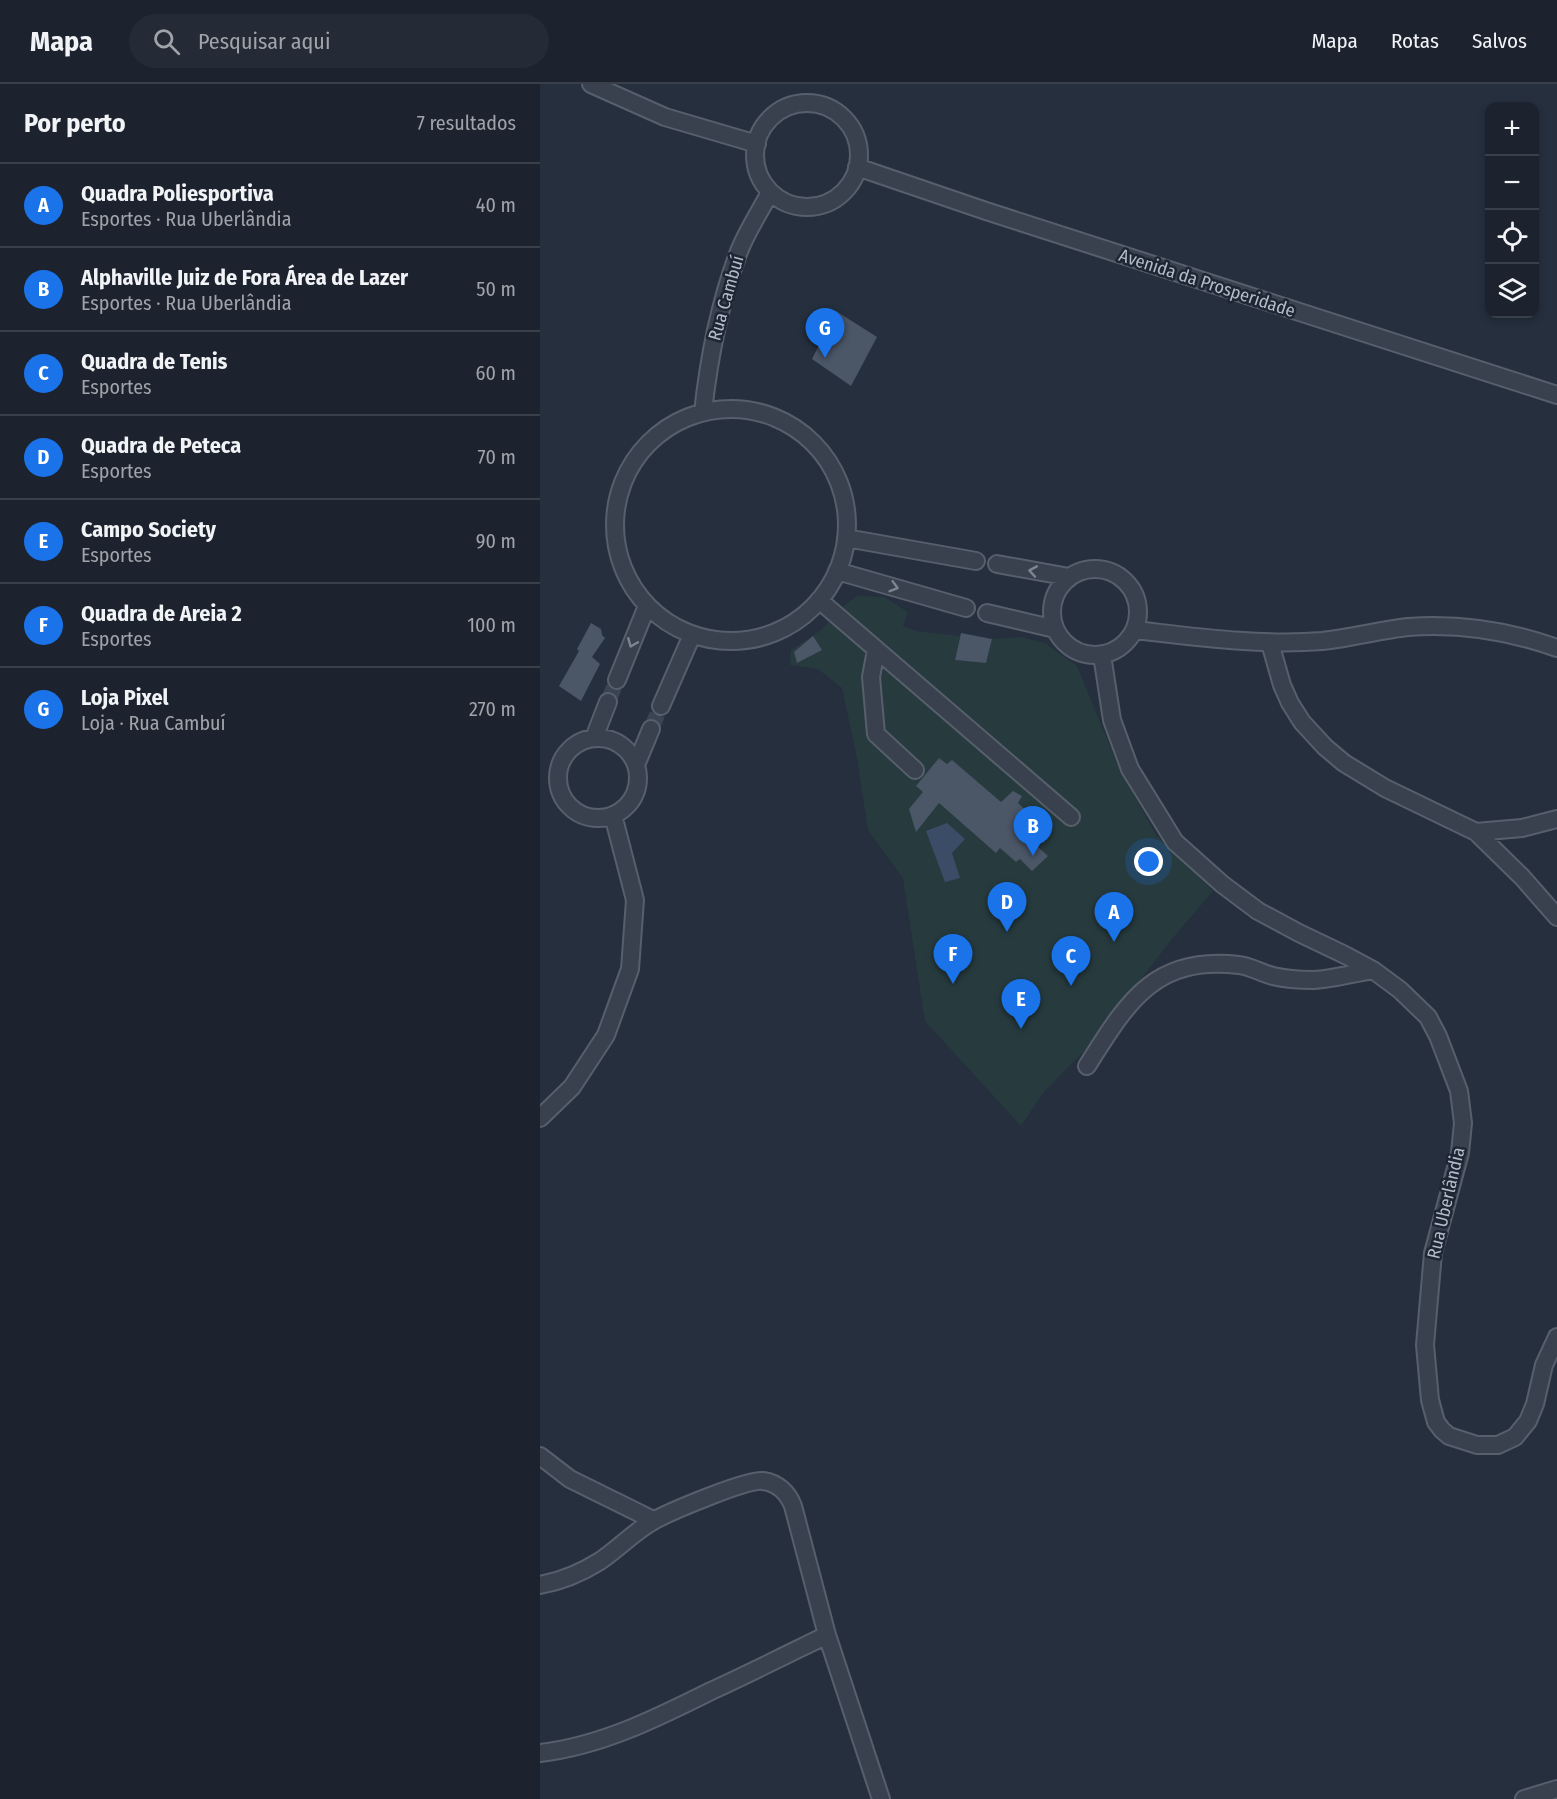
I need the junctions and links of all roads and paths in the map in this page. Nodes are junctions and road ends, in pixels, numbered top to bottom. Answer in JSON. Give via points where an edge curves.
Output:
{"nodes":[{"id":1,"x":591,"y":84,"type":"edge"},
{"id":2,"x":757,"y":144,"type":"junction"},
{"id":3,"x":857,"y":167,"type":"junction"},
{"id":4,"x":770,"y":192,"type":"junction"},
{"id":5,"x":1557,"y":395,"type":"edge"},
{"id":6,"x":703,"y":412,"type":"junction"},
{"id":7,"x":846,"y":538,"type":"junction"},
{"id":8,"x":976,"y":561,"type":"dead end"},
{"id":9,"x":998,"y":564,"type":"dead end"},
{"id":10,"x":837,"y":571,"type":"junction"},
{"id":11,"x":1069,"y":577,"type":"junction"},
{"id":12,"x":819,"y":600,"type":"junction"},
{"id":13,"x":647,"y":606,"type":"junction"},
{"id":14,"x":966,"y":608,"type":"dead end"},
{"id":15,"x":987,"y":613,"type":"dead end"},
{"id":16,"x":1055,"y":629,"type":"junction"},
{"id":17,"x":1135,"y":630,"type":"junction"},
{"id":18,"x":692,"y":635,"type":"junction"},
{"id":19,"x":1270,"y":643,"type":"junction"},
{"id":20,"x":1557,"y":648,"type":"edge"},
{"id":21,"x":876,"y":650,"type":"junction"},
{"id":22,"x":1102,"y":655,"type":"junction"},
{"id":23,"x":618,"y":680,"type":"tunnel mouth"},
{"id":24,"x":608,"y":702,"type":"tunnel mouth"},
{"id":25,"x":662,"y":706,"type":"tunnel mouth"},
{"id":26,"x":651,"y":729,"type":"tunnel mouth"},
{"id":27,"x":594,"y":738,"type":"junction"},
{"id":28,"x":636,"y":765,"type":"junction"},
{"id":29,"x":915,"y":770,"type":"dead end"},
{"id":30,"x":613,"y":815,"type":"junction"},
{"id":31,"x":1071,"y":817,"type":"dead end"},
{"id":32,"x":1557,"y":819,"type":"edge"},
{"id":33,"x":1476,"y":832,"type":"junction"},
{"id":34,"x":1557,"y":917,"type":"edge"},
{"id":35,"x":1373,"y":970,"type":"junction"},
{"id":36,"x":1087,"y":1066,"type":"dead end"},
{"id":37,"x":540,"y":1118,"type":"edge"},
{"id":38,"x":1557,"y":1337,"type":"edge"},
{"id":39,"x":540,"y":1456,"type":"edge"},
{"id":40,"x":653,"y":1520,"type":"junction"},
{"id":41,"x":540,"y":1586,"type":"edge"},
{"id":42,"x":827,"y":1635,"type":"junction"},
{"id":43,"x":540,"y":1753,"type":"edge"},
{"id":44,"x":1557,"y":1789,"type":"edge"},
{"id":45,"x":875,"y":1797,"type":"edge"},
{"id":46,"x":1524,"y":1799,"type":"edge"}],
"edges":[{"from":1,"to":2,"type":"street","via":[[665,117]]},
{"from":2,"to":3,"type":"street","via":[[769,120],[782,110],[814,103],[843,117],[853,130],[858,146]]},
{"from":2,"to":4,"type":"street","via":[[756,164]]},
{"from":3,"to":4,"type":"street","via":[[844,191],[815,206],[798,206]]},
{"from":3,"to":5,"type":"street","name":"Avenida da Prosperidade"},
{"from":4,"to":6,"type":"street","name":"Rua Cambuí","via":[[739,251],[720,306]]},
{"from":6,"to":7,"type":"street","via":[[740,408],[776,417],[808,437],[831,466],[842,492]]},
{"from":6,"to":13,"type":"street","via":[[671,425],[644,447],[625,477],[618,499],[616,545],[627,578]]},
{"from":7,"to":8,"type":"street"},
{"from":7,"to":10,"type":"street"},
{"from":11,"to":9,"type":"street","one_way":true},
{"from":10,"to":12,"type":"street"},
{"from":10,"to":14,"type":"street","one_way":true},
{"from":11,"to":16,"type":"street","via":[[1053,601]]},
{"from":11,"to":17,"type":"street","via":[[1096,568],[1123,577],[1138,602]]},
{"from":12,"to":18,"type":"street","via":[[793,623],[761,637],[726,641]]},
{"from":12,"to":21,"type":"street"},
{"from":13,"to":18,"type":"street"},
{"from":13,"to":23,"type":"street","one_way":true},
{"from":15,"to":16,"type":"street"},
{"from":16,"to":22,"type":"street","via":[[1074,650]]},
{"from":17,"to":19,"type":"street"},
{"from":17,"to":22,"type":"street","via":[[1127,642]]},
{"from":18,"to":25,"type":"street"},
{"from":19,"to":20,"type":"street","via":[[1324,641],[1408,627],[1443,626],[1528,637]]},
{"from":19,"to":33,"type":"street","via":[[1290,703],[1325,747],[1385,789]]},
{"from":21,"to":29,"type":"street","via":[[871,677],[876,734]]},
{"from":21,"to":31,"type":"street"},
{"from":22,"to":35,"type":"street","name":"Rua Uberlândia","via":[[1112,720],[1130,769],[1175,842],[1258,911]]},
{"from":24,"to":27,"type":"street"},
{"from":26,"to":28,"type":"street"},
{"from":27,"to":28,"type":"street","via":[[620,744]]},
{"from":27,"to":30,"type":"street","via":[[581,741],[566,754],[558,771],[558,784],[569,807],[580,815]]},
{"from":28,"to":30,"type":"street","via":[[635,792],[628,804]]},
{"from":30,"to":37,"type":"street","via":[[635,900],[630,969],[606,1035],[572,1087]]},
{"from":32,"to":33,"type":"street","via":[[1522,828]]},
{"from":33,"to":34,"type":"street"},
{"from":35,"to":36,"type":"street","via":[[1314,980],[1274,976],[1241,965],[1205,963],[1174,970],[1135,998]]},
{"from":35,"to":38,"type":"street","name":"Rua Uberlândia","via":[[1428,1017],[1459,1091],[1463,1123],[1460,1152],[1432,1253],[1425,1345],[1436,1422],[1449,1436],[1477,1445],[1498,1445],[1515,1437],[1528,1421],[1544,1365]]},
{"from":39,"to":40,"type":"street","via":[[570,1479]]},
{"from":40,"to":41,"type":"street","via":[[599,1562]]},
{"from":40,"to":42,"type":"street","via":[[746,1483],[764,1481],[777,1485],[794,1506]]},
{"from":42,"to":43,"type":"street","via":[[634,1727],[586,1744]]},
{"from":42,"to":45,"type":"street","via":[[858,1724]]},
{"from":44,"to":46,"type":"street"}]}
